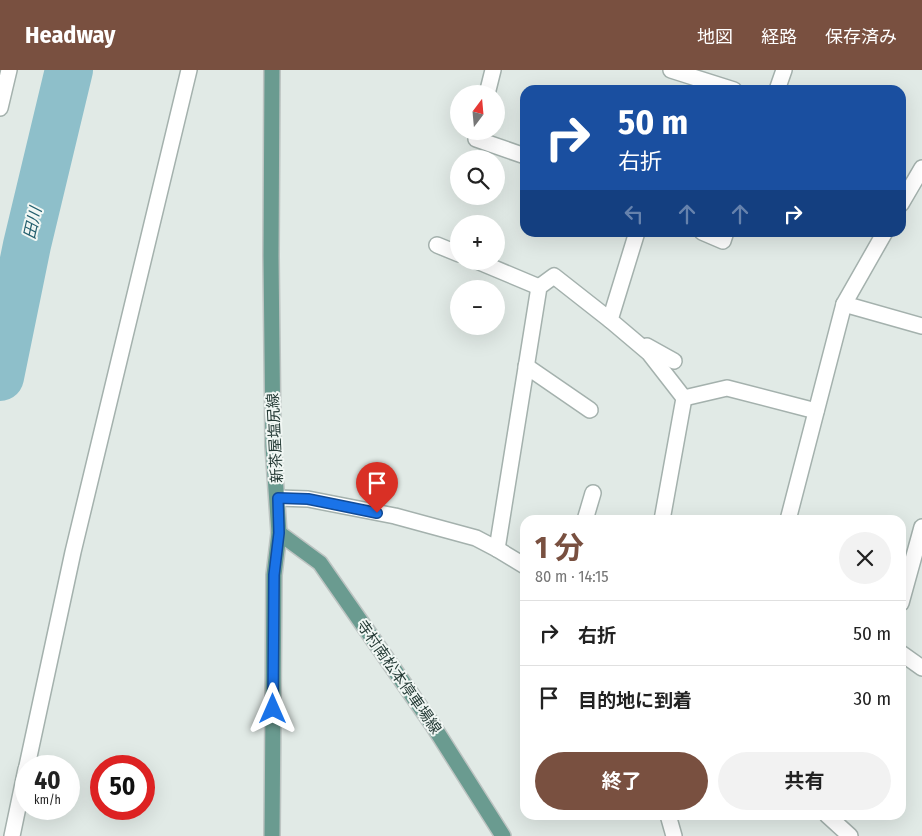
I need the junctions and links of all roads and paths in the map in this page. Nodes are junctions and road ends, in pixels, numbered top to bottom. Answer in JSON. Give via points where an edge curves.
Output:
{"nodes":[{"id":1,"x":9,"y":70,"type":"edge"},
{"id":2,"x":189,"y":70,"type":"edge"},
{"id":3,"x":272,"y":70,"type":"edge"},
{"id":4,"x":671,"y":70,"type":"edge"},
{"id":5,"x":784,"y":70,"type":"edge"},
{"id":6,"x":489,"y":71,"type":"edge"},
{"id":7,"x":488,"y":85,"type":"edge"},
{"id":8,"x":718,"y":85,"type":"edge"},
{"id":9,"x":779,"y":85,"type":"edge"},
{"id":10,"x":0,"y":108,"type":"edge"},
{"id":11,"x":479,"y":140,"type":"edge"},
{"id":12,"x":520,"y":154,"type":"edge"},
{"id":13,"x":922,"y":168,"type":"edge"},
{"id":14,"x":906,"y":195,"type":"edge"},
{"id":15,"x":635,"y":237,"type":"edge"},
{"id":16,"x":712,"y":237,"type":"edge"},
{"id":17,"x":724,"y":237,"type":"edge"},
{"id":18,"x":882,"y":237,"type":"edge"},
{"id":19,"x":438,"y":245,"type":"dead end"},
{"id":20,"x":450,"y":250,"type":"edge"},
{"id":21,"x":498,"y":270,"type":"edge"},
{"id":22,"x":539,"y":287,"type":"junction"},
{"id":23,"x":844,"y":304,"type":"junction"},
{"id":24,"x":610,"y":320,"type":"junction"},
{"id":25,"x":922,"y":326,"type":"edge"},
{"id":26,"x":633,"y":340,"type":"junction"},
{"id":27,"x":674,"y":361,"type":"dead end"},
{"id":28,"x":526,"y":366,"type":"junction"},
{"id":29,"x":684,"y":398,"type":"junction"},
{"id":30,"x":590,"y":410,"type":"dead end"},
{"id":31,"x":816,"y":411,"type":"junction"},
{"id":32,"x":593,"y":493,"type":"dead end"},
{"id":33,"x":278,"y":498,"type":"junction"},
{"id":34,"x":586,"y":515,"type":"edge"},
{"id":35,"x":663,"y":515,"type":"edge"},
{"id":36,"x":789,"y":515,"type":"edge"},
{"id":37,"x":922,"y":527,"type":"edge"},
{"id":38,"x":279,"y":533,"type":"junction"},
{"id":39,"x":497,"y":548,"type":"junction"},
{"id":40,"x":520,"y":563,"type":"edge"},
{"id":41,"x":906,"y":585,"type":"edge"},
{"id":42,"x":906,"y":657,"type":"edge"},
{"id":43,"x":922,"y":668,"type":"edge"},
{"id":44,"x":30,"y":755,"type":"edge"},
{"id":45,"x":16,"y":820,"type":"edge"},
{"id":46,"x":669,"y":820,"type":"edge"},
{"id":47,"x":832,"y":820,"type":"edge"},
{"id":48,"x":12,"y":836,"type":"edge"},
{"id":49,"x":272,"y":836,"type":"edge"},
{"id":50,"x":503,"y":836,"type":"edge"},
{"id":51,"x":674,"y":836,"type":"edge"},
{"id":52,"x":850,"y":836,"type":"edge"}],
"edges":[{"from":1,"to":10,"type":"street"},
{"from":2,"to":44,"type":"street","via":[[76,542]]},
{"from":3,"to":33,"type":"main road","name":"新茶屋塩尻線","via":[[271,266]]},
{"from":4,"to":8,"type":"street"},
{"from":5,"to":9,"type":"street"},
{"from":6,"to":7,"type":"street"},
{"from":11,"to":12,"type":"street"},
{"from":13,"to":14,"type":"street"},
{"from":15,"to":24,"type":"street"},
{"from":16,"to":17,"type":"street","via":[[723,242]]},
{"from":18,"to":23,"type":"street"},
{"from":19,"to":20,"type":"street"},
{"from":21,"to":22,"type":"street"},
{"from":22,"to":24,"type":"street","via":[[554,276]]},
{"from":22,"to":28,"type":"street"},
{"from":23,"to":25,"type":"street"},
{"from":23,"to":31,"type":"street"},
{"from":24,"to":26,"type":"street"},
{"from":26,"to":27,"type":"street"},
{"from":26,"to":29,"type":"street","via":[[649,353]]},
{"from":28,"to":30,"type":"street"},
{"from":28,"to":39,"type":"street"},
{"from":29,"to":31,"type":"street","via":[[727,388]]},
{"from":29,"to":35,"type":"street"},
{"from":31,"to":36,"type":"street"},
{"from":32,"to":34,"type":"street"},
{"from":33,"to":38,"type":"main road","name":"新茶屋塩尻線"},
{"from":33,"to":39,"type":"street","via":[[308,499],[394,516],[476,538]]},
{"from":37,"to":41,"type":"street"},
{"from":38,"to":49,"type":"main road","name":"新茶屋塩尻線","via":[[274,575]]},
{"from":38,"to":50,"type":"main road","name":"寺村南松本停車場線","via":[[320,563],[432,724]]},
{"from":39,"to":40,"type":"street"},
{"from":42,"to":43,"type":"street"},
{"from":45,"to":48,"type":"street"},
{"from":46,"to":51,"type":"street"},
{"from":47,"to":52,"type":"street"}]}
